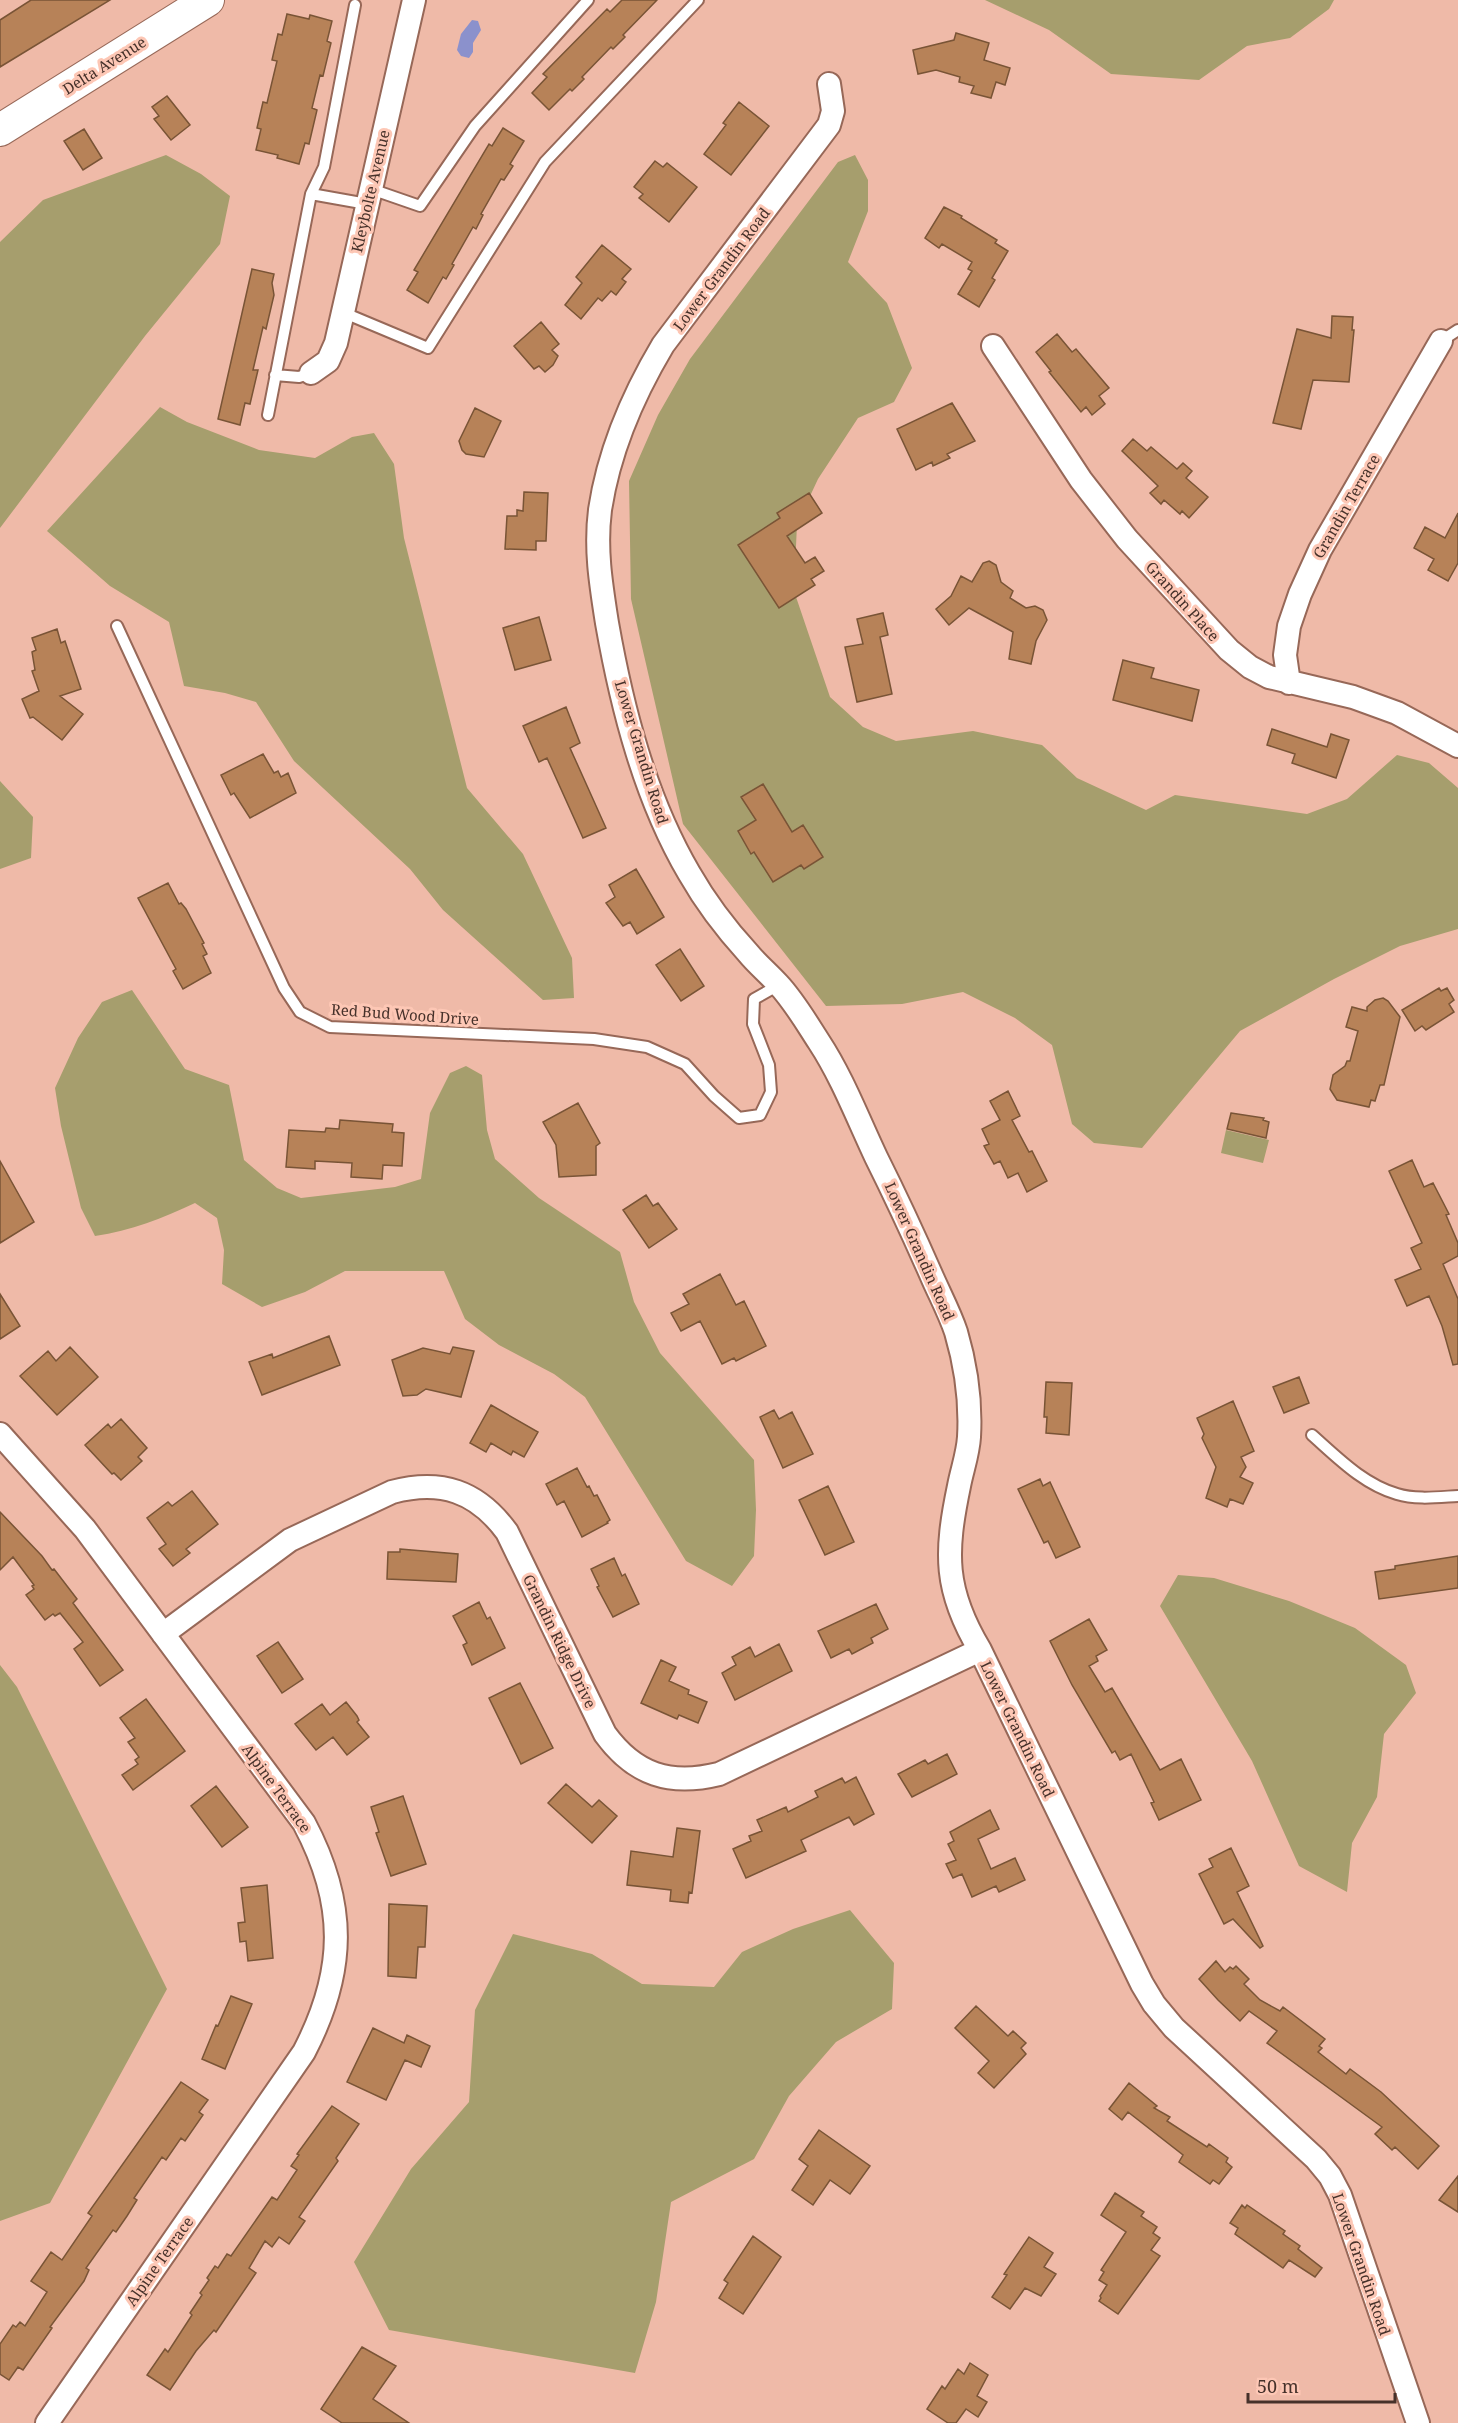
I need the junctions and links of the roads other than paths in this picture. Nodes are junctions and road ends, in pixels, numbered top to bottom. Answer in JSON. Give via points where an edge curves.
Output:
{"nodes":[{"id":1,"x":208,"y":0,"type":"edge"},
{"id":2,"x":414,"y":0,"type":"edge"},
{"id":3,"x":588,"y":0,"type":"edge"},
{"id":4,"x":698,"y":0,"type":"edge"},
{"id":5,"x":356,"y":5,"type":"dead end"},
{"id":6,"x":829,"y":84,"type":"dead end"},
{"id":7,"x":0,"y":130,"type":"edge"},
{"id":8,"x":310,"y":194,"type":"junction"},
{"id":9,"x":369,"y":196,"type":"junction"},
{"id":10,"x":342,"y":312,"type":"junction"},
{"id":11,"x":1449,"y":335,"type":"edge"},
{"id":12,"x":993,"y":346,"type":"dead end"},
{"id":13,"x":311,"y":373,"type":"joint"},
{"id":14,"x":275,"y":375,"type":"junction"},
{"id":15,"x":268,"y":415,"type":"dead end"},
{"id":16,"x":117,"y":627,"type":"dead end"},
{"id":17,"x":1289,"y":683,"type":"junction"},
{"id":18,"x":1458,"y":746,"type":"edge"},
{"id":19,"x":779,"y":985,"type":"junction"},
{"id":20,"x":0,"y":1434,"type":"edge"},
{"id":21,"x":1312,"y":1435,"type":"dead end"},
{"id":22,"x":1458,"y":1496,"type":"edge"},
{"id":23,"x":163,"y":1634,"type":"junction"},
{"id":24,"x":980,"y":1650,"type":"junction"},
{"id":25,"x":47,"y":2423,"type":"edge"},
{"id":26,"x":1418,"y":2423,"type":"edge"}],
"edges":[{"from":1,"to":7,"type":"main road","name":"Delta Avenue"},
{"from":2,"to":9,"type":"street","name":"Kleybolte Avenue"},
{"from":3,"to":9,"type":"lane","via":[[475,126],[420,206]]},
{"from":4,"to":10,"type":"lane","via":[[546,162],[428,348]]},
{"from":5,"to":8,"type":"lane","via":[[324,167]]},
{"from":6,"to":19,"type":"street","name":"Lower Grandin Road","via":[[833,111],[829,125],[663,345],[640,384],[608,467],[597,556],[613,654],[630,724],[668,834],[714,911]]},
{"from":8,"to":9,"type":"lane"},
{"from":8,"to":14,"type":"lane"},
{"from":9,"to":10,"type":"street","name":"Kleybolte Avenue"},
{"from":10,"to":13,"type":"street","name":"Kleybolte Avenue","via":[[328,361]]},
{"from":11,"to":17,"type":"street","name":"Grandin Terrace","via":[[1320,550],[1289,626],[1285,655]]},
{"from":12,"to":17,"type":"street","name":"Grandin Place","via":[[1081,480],[1127,539],[1229,650],[1250,667]]},
{"from":13,"to":14,"type":"lane"},
{"from":14,"to":15,"type":"lane"},
{"from":16,"to":19,"type":"lane","name":"Red Bud Wood Drive","via":[[284,988],[300,1012],[330,1027],[594,1039],[646,1047],[685,1064],[739,1118],[760,1115],[771,1092],[769,1065],[753,1024],[754,999]]},
{"from":17,"to":18,"type":"street","name":"Grandin Place","via":[[1353,697],[1397,713]]},
{"from":19,"to":24,"type":"street","name":"Lower Grandin Road","via":[[823,1047],[955,1329],[968,1394],[969,1441],[948,1545],[950,1573],[955,1600]]},
{"from":20,"to":23,"type":"street","name":"Alpine Terrace","via":[[85,1528]]},
{"from":21,"to":22,"type":"lane","via":[[1354,1473],[1397,1495]]},
{"from":23,"to":24,"type":"street","name":"Grandin Ridge Drive","via":[[290,1540],[392,1492],[429,1486],[465,1495],[495,1517],[507,1532],[605,1734],[630,1761],[664,1777],[692,1779],[719,1774]]},
{"from":23,"to":25,"type":"street","name":"Alpine Terrace","via":[[313,1839],[333,1899],[335,1963],[328,1998],[304,2052]]},
{"from":24,"to":26,"type":"street","name":"Lower Grandin Road","via":[[1154,2004],[1174,2028],[1316,2158],[1330,2176],[1340,2195]]}]}
